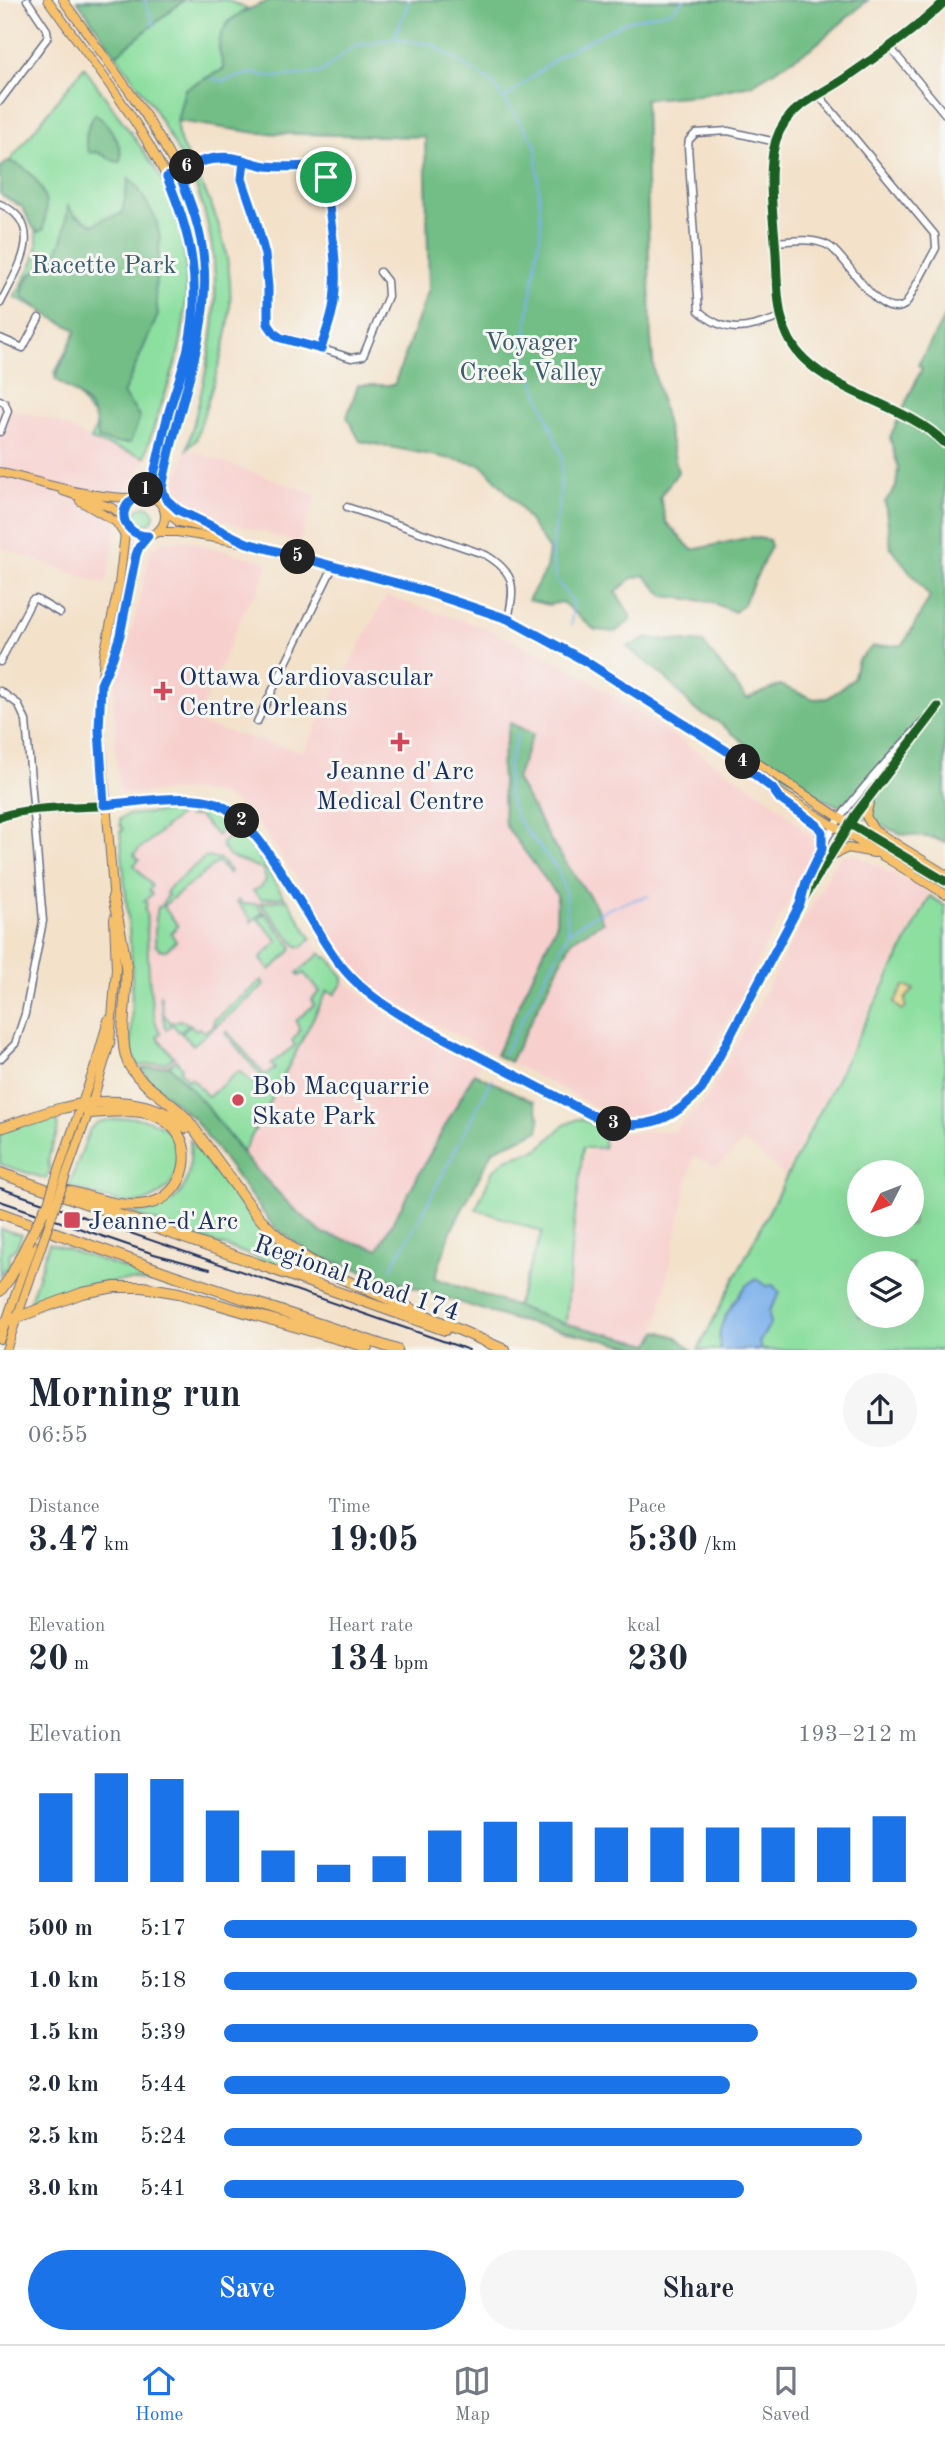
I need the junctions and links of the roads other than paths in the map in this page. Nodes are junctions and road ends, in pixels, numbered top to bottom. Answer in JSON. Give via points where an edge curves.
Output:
{"nodes":[{"id":1,"x":27,"y":0,"type":"edge"},
{"id":2,"x":48,"y":0,"type":"edge"},
{"id":3,"x":63,"y":0,"type":"edge"},
{"id":4,"x":945,"y":1,"type":"edge"},
{"id":5,"x":889,"y":46,"type":"junction"},
{"id":6,"x":817,"y":93,"type":"junction"},
{"id":7,"x":0,"y":101,"type":"edge"},
{"id":8,"x":945,"y":114,"type":"edge"},
{"id":9,"x":776,"y":142,"type":"junction"},
{"id":10,"x":244,"y":161,"type":"junction"},
{"id":11,"x":178,"y":171,"type":"junction"},
{"id":12,"x":167,"y":177,"type":"junction"},
{"id":13,"x":0,"y":204,"type":"edge"},
{"id":14,"x":775,"y":242,"type":"junction"},
{"id":15,"x":380,"y":272,"type":"dead end"},
{"id":16,"x":3,"y":289,"type":"edge"},
{"id":17,"x":0,"y":304,"type":"edge"},
{"id":18,"x":781,"y":317,"type":"junction"},
{"id":19,"x":39,"y":318,"type":"dead end"},
{"id":20,"x":0,"y":338,"type":"edge"},
{"id":21,"x":321,"y":349,"type":"junction"},
{"id":22,"x":0,"y":400,"type":"edge"},
{"id":23,"x":0,"y":432,"type":"edge"},
{"id":24,"x":945,"y":443,"type":"edge"},
{"id":25,"x":0,"y":472,"type":"edge"},
{"id":26,"x":55,"y":487,"type":"junction"},
{"id":27,"x":162,"y":489,"type":"junction"},
{"id":28,"x":72,"y":495,"type":"junction"},
{"id":29,"x":138,"y":496,"type":"junction"},
{"id":30,"x":347,"y":507,"type":"dead end"},
{"id":31,"x":163,"y":508,"type":"junction"},
{"id":32,"x":125,"y":521,"type":"junction"},
{"id":33,"x":220,"y":531,"type":"junction"},
{"id":34,"x":152,"y":534,"type":"junction"},
{"id":35,"x":125,"y":541,"type":"junction"},
{"id":36,"x":247,"y":543,"type":"junction"},
{"id":37,"x":333,"y":566,"type":"junction"},
{"id":38,"x":60,"y":613,"type":"dead end"},
{"id":39,"x":508,"y":619,"type":"junction"},
{"id":40,"x":0,"y":662,"type":"edge"},
{"id":41,"x":101,"y":684,"type":"junction"},
{"id":42,"x":0,"y":691,"type":"edge"},
{"id":43,"x":945,"y":699,"type":"edge"},
{"id":44,"x":938,"y":707,"type":"junction"},
{"id":45,"x":257,"y":722,"type":"dead end"},
{"id":46,"x":741,"y":760,"type":"junction"},
{"id":47,"x":772,"y":788,"type":"junction"},
{"id":48,"x":871,"y":796,"type":"junction"},
{"id":49,"x":104,"y":805,"type":"junction"},
{"id":50,"x":34,"y":811,"type":"junction"},
{"id":51,"x":0,"y":817,"type":"edge"},
{"id":52,"x":840,"y":818,"type":"junction"},
{"id":53,"x":850,"y":824,"type":"junction"},
{"id":54,"x":835,"y":827,"type":"junction"},
{"id":55,"x":844,"y":832,"type":"junction"},
{"id":56,"x":822,"y":849,"type":"junction"},
{"id":57,"x":831,"y":856,"type":"junction"},
{"id":58,"x":884,"y":856,"type":"junction"},
{"id":59,"x":945,"y":874,"type":"edge"},
{"id":60,"x":945,"y":881,"type":"edge"},
{"id":61,"x":945,"y":894,"type":"edge"},
{"id":62,"x":113,"y":897,"type":"junction"},
{"id":63,"x":800,"y":904,"type":"junction"},
{"id":64,"x":0,"y":1059,"type":"edge"},
{"id":65,"x":87,"y":1107,"type":"junction"},
{"id":66,"x":0,"y":1128,"type":"edge"},
{"id":67,"x":206,"y":1145,"type":"junction"},
{"id":68,"x":0,"y":1172,"type":"edge"},
{"id":69,"x":50,"y":1209,"type":"joint"},
{"id":70,"x":0,"y":1213,"type":"edge"},
{"id":71,"x":0,"y":1220,"type":"edge"},
{"id":72,"x":34,"y":1244,"type":"junction"},
{"id":73,"x":134,"y":1262,"type":"junction"},
{"id":74,"x":0,"y":1291,"type":"edge"},
{"id":75,"x":18,"y":1318,"type":"junction"},
{"id":76,"x":3,"y":1323,"type":"edge"},
{"id":77,"x":0,"y":1339,"type":"edge"},
{"id":78,"x":6,"y":1350,"type":"edge"},
{"id":79,"x":377,"y":1350,"type":"edge"},
{"id":80,"x":397,"y":1350,"type":"edge"},
{"id":81,"x":504,"y":1350,"type":"edge"}],
"edges":[{"from":1,"to":7,"type":"street","via":[[48,37]]},
{"from":2,"to":12,"type":"main road"},
{"from":3,"to":11,"type":"main road"},
{"from":4,"to":5,"type":"street"},
{"from":5,"to":6,"type":"street"},
{"from":5,"to":8,"type":"street"},
{"from":6,"to":9,"type":"street","via":[[795,110]]},
{"from":6,"to":14,"type":"street","via":[[935,235],[936,248],[906,304],[893,309],[876,299],[830,246],[816,241]]},
{"from":9,"to":14,"type":"street","via":[[771,172]]},
{"from":9,"to":18,"type":"street","via":[[728,131],[692,135],[688,146],[699,310],[738,330]]},
{"from":10,"to":11,"type":"street","via":[[203,160]]},
{"from":10,"to":21,"type":"street","via":[[242,179],[265,255],[268,324],[281,338]]},
{"from":10,"to":21,"type":"street","via":[[315,166],[326,177],[335,279],[334,304]]},
{"from":11,"to":12,"type":"main road"},
{"from":11,"to":27,"type":"main road","via":[[199,233],[205,290],[197,347]]},
{"from":12,"to":29,"type":"main road","via":[[190,239],[194,293],[188,349],[153,475]]},
{"from":13,"to":16,"type":"street","via":[[19,218],[27,240],[22,260]]},
{"from":14,"to":18,"type":"street"},
{"from":15,"to":21,"type":"street","via":[[387,281],[388,296],[366,352],[354,359]]},
{"from":16,"to":17,"type":"street"},
{"from":18,"to":24,"type":"street","via":[[795,348],[814,368],[923,426]]},
{"from":19,"to":20,"type":"street","via":[[23,348]]},
{"from":22,"to":23,"type":"street","via":[[8,411]]},
{"from":25,"to":26,"type":"main road"},
{"from":26,"to":28,"type":"main road"},
{"from":26,"to":29,"type":"main road"},
{"from":27,"to":31,"type":"main road"},
{"from":27,"to":33,"type":"main road","via":[[178,510]]},
{"from":28,"to":32,"type":"main road","via":[[113,508]]},
{"from":28,"to":35,"type":"main road","via":[[116,522]]},
{"from":29,"to":31,"type":"main road","via":[[153,497]]},
{"from":29,"to":32,"type":"main road","via":[[127,506]]},
{"from":30,"to":39,"type":"street","via":[[486,555],[500,564],[513,592]]},
{"from":31,"to":33,"type":"main road","via":[[179,522]]},
{"from":31,"to":34,"type":"main road","via":[[164,523]]},
{"from":32,"to":34,"type":"main road","via":[[135,534]]},
{"from":32,"to":35,"type":"main road"},
{"from":33,"to":36,"type":"main road"},
{"from":34,"to":36,"type":"main road","via":[[177,532]]},
{"from":34,"to":41,"type":"main road","via":[[136,555],[120,635]]},
{"from":35,"to":41,"type":"main road"},
{"from":36,"to":37,"type":"main road"},
{"from":37,"to":39,"type":"main road"},
{"from":37,"to":45,"type":"street"},
{"from":38,"to":40,"type":"street","via":[[32,600]]},
{"from":39,"to":46,"type":"main road","via":[[585,661]]},
{"from":41,"to":49,"type":"main road"},
{"from":42,"to":50,"type":"street","via":[[18,704],[26,721]]},
{"from":43,"to":44,"type":"street"},
{"from":44,"to":48,"type":"street"},
{"from":44,"to":52,"type":"street"},
{"from":46,"to":47,"type":"main road"},
{"from":46,"to":52,"type":"main road","via":[[756,762]]},
{"from":47,"to":54,"type":"main road"},
{"from":47,"to":56,"type":"main road","via":[[817,825]]},
{"from":48,"to":53,"type":"street"},
{"from":48,"to":59,"type":"main road","via":[[866,820],[874,830]]},
{"from":49,"to":50,"type":"street"},
{"from":49,"to":62,"type":"main road"},
{"from":49,"to":63,"type":"street","via":[[195,799],[217,803],[254,832],[338,963],[364,990],[400,1015],[607,1123],[638,1125],[668,1118],[702,1089]]},
{"from":50,"to":51,"type":"street"},
{"from":50,"to":64,"type":"street","via":[[43,921],[23,1021],[12,1049]]},
{"from":52,"to":53,"type":"main road"},
{"from":52,"to":54,"type":"street"},
{"from":53,"to":55,"type":"street"},
{"from":53,"to":60,"type":"main road"},
{"from":54,"to":55,"type":"main road"},
{"from":54,"to":56,"type":"street"},
{"from":55,"to":57,"type":"street"},
{"from":55,"to":58,"type":"main road"},
{"from":56,"to":63,"type":"street"},
{"from":57,"to":58,"type":"main road","via":[[853,848]]},
{"from":57,"to":63,"type":"street"},
{"from":58,"to":61,"type":"main road"},
{"from":62,"to":65,"type":"main road","via":[[116,969],[112,1011]]},
{"from":62,"to":67,"type":"highway","via":[[126,969],[126,1057],[136,1075],[175,1106]]},
{"from":65,"to":66,"type":"highway","via":[[61,1108]]},
{"from":65,"to":67,"type":"highway","via":[[125,1104],[156,1108],[178,1119]]},
{"from":65,"to":68,"type":"highway","via":[[138,1112],[171,1125],[186,1160],[182,1178],[170,1193],[149,1204],[125,1205]]},
{"from":65,"to":69,"type":"main road","bridge":true},
{"from":67,"to":81,"type":"highway","via":[[256,1214],[301,1255],[338,1277]]},
{"from":68,"to":81,"type":"highway","name":"Regional Road 174"},
{"from":69,"to":72,"type":"highway","bridge":true},
{"from":70,"to":73,"type":"highway"},
{"from":71,"to":73,"type":"highway"},
{"from":72,"to":74,"type":"highway"},
{"from":72,"to":75,"type":"main road"},
{"from":72,"to":76,"type":"main road"},
{"from":73,"to":80,"type":"highway"},
{"from":75,"to":76,"type":"highway"},
{"from":75,"to":78,"type":"main road"},
{"from":75,"to":79,"type":"highway","via":[[97,1290],[125,1286],[160,1289]]},
{"from":76,"to":77,"type":"main road"}]}
